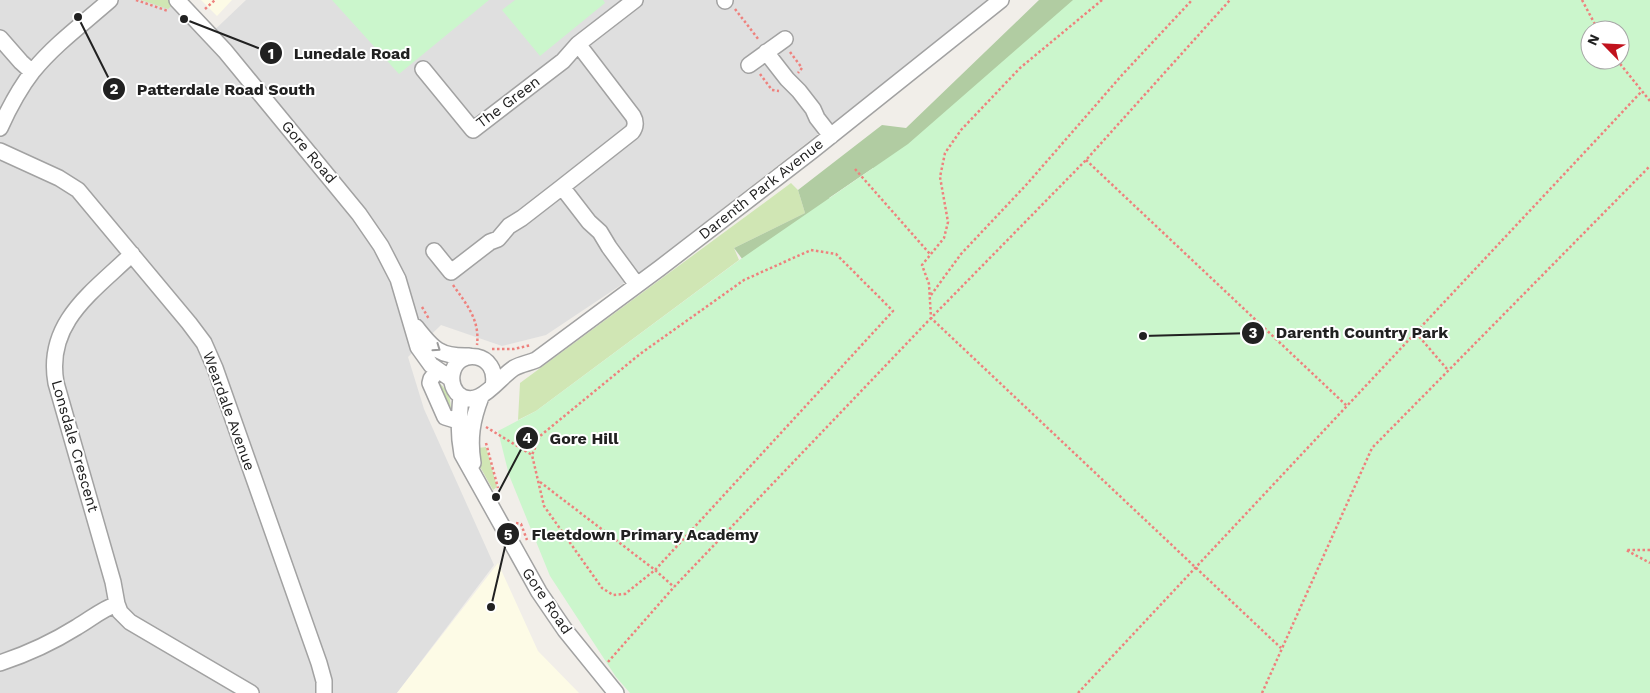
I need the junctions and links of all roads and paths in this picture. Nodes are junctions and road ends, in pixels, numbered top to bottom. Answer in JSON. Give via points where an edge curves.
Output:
{"nodes":[{"id":1,"x":110,"y":0,"type":"edge"},
{"id":2,"x":136,"y":0,"type":"edge"},
{"id":3,"x":215,"y":0,"type":"edge"},
{"id":4,"x":635,"y":0,"type":"edge"},
{"id":5,"x":1001,"y":0,"type":"edge"},
{"id":6,"x":1102,"y":0,"type":"edge"},
{"id":7,"x":1192,"y":0,"type":"edge"},
{"id":8,"x":1230,"y":0,"type":"edge"},
{"id":9,"x":1582,"y":0,"type":"edge"},
{"id":10,"x":728,"y":3,"type":"edge"},
{"id":11,"x":174,"y":6,"type":"edge"},
{"id":12,"x":205,"y":10,"type":"dead end"},
{"id":13,"x":1593,"y":20,"type":"edge"},
{"id":14,"x":0,"y":38,"type":"edge"},
{"id":15,"x":784,"y":38,"type":"dead end"},
{"id":16,"x":578,"y":44,"type":"junction"},
{"id":17,"x":766,"y":52,"type":"junction"},
{"id":18,"x":749,"y":65,"type":"dead end"},
{"id":19,"x":423,"y":69,"type":"dead end"},
{"id":20,"x":1624,"y":70,"type":"edge"},
{"id":21,"x":32,"y":72,"type":"junction"},
{"id":22,"x":1642,"y":91,"type":"junction"},
{"id":23,"x":1650,"y":101,"type":"edge"},
{"id":24,"x":0,"y":128,"type":"edge"},
{"id":25,"x":831,"y":136,"type":"junction"},
{"id":26,"x":0,"y":151,"type":"edge"},
{"id":27,"x":1086,"y":160,"type":"junction"},
{"id":28,"x":1650,"y":166,"type":"edge"},
{"id":29,"x":855,"y":169,"type":"dead end"},
{"id":30,"x":562,"y":186,"type":"junction"},
{"id":31,"x":434,"y":251,"type":"dead end"},
{"id":32,"x":132,"y":254,"type":"junction"},
{"id":33,"x":930,"y":255,"type":"junction"},
{"id":34,"x":451,"y":281,"type":"dead end"},
{"id":35,"x":637,"y":285,"type":"junction"},
{"id":36,"x":930,"y":296,"type":"junction"},
{"id":37,"x":931,"y":318,"type":"junction"},
{"id":38,"x":412,"y":323,"type":"junction"},
{"id":39,"x":1416,"y":333,"type":"junction"},
{"id":40,"x":474,"y":351,"type":"junction"},
{"id":41,"x":490,"y":364,"type":"junction"},
{"id":42,"x":515,"y":368,"type":"junction"},
{"id":43,"x":1448,"y":370,"type":"junction"},
{"id":44,"x":437,"y":371,"type":"junction"},
{"id":45,"x":451,"y":379,"type":"junction"},
{"id":46,"x":487,"y":392,"type":"junction"},
{"id":47,"x":461,"y":396,"type":"junction"},
{"id":48,"x":1347,"y":406,"type":"junction"},
{"id":49,"x":458,"y":421,"type":"junction"},
{"id":50,"x":483,"y":425,"type":"dead end"},
{"id":51,"x":486,"y":444,"type":"dead end"},
{"id":52,"x":532,"y":455,"type":"junction"},
{"id":53,"x":475,"y":476,"type":"junction"},
{"id":54,"x":538,"y":482,"type":"junction"},
{"id":55,"x":499,"y":491,"type":"dead end"},
{"id":56,"x":514,"y":522,"type":"dead end"},
{"id":57,"x":528,"y":541,"type":"dead end"},
{"id":58,"x":1650,"y":550,"type":"edge"},
{"id":59,"x":1650,"y":563,"type":"edge"},
{"id":60,"x":1195,"y":568,"type":"junction"},
{"id":61,"x":655,"y":570,"type":"junction"},
{"id":62,"x":674,"y":587,"type":"junction"},
{"id":63,"x":117,"y":604,"type":"junction"},
{"id":64,"x":1281,"y":648,"type":"junction"},
{"id":65,"x":0,"y":663,"type":"edge"},
{"id":66,"x":605,"y":665,"type":"dead end"},
{"id":67,"x":251,"y":693,"type":"edge"},
{"id":68,"x":324,"y":693,"type":"edge"},
{"id":69,"x":616,"y":693,"type":"edge"},
{"id":70,"x":1078,"y":693,"type":"edge"},
{"id":71,"x":1262,"y":693,"type":"edge"}],
"edges":[{"from":1,"to":21,"type":"street"},
{"from":2,"to":11,"type":"path"},
{"from":3,"to":12,"type":"path"},
{"from":4,"to":16,"type":"street","name":"The Green"},
{"from":5,"to":25,"type":"street","name":"Darenth Park Avenue"},
{"from":6,"to":33,"type":"path","via":[[1020,68],[961,130],[946,154],[940,178],[948,222],[944,238]]},
{"from":7,"to":36,"type":"path","via":[[962,254]]},
{"from":8,"to":27,"type":"path"},
{"from":9,"to":13,"type":"path"},
{"from":10,"to":17,"type":"path"},
{"from":11,"to":38,"type":"street","name":"Gore Road","via":[[225,51],[359,214],[398,279]]},
{"from":14,"to":21,"type":"street"},
{"from":15,"to":17,"type":"street"},
{"from":16,"to":19,"type":"street","name":"The Green","via":[[562,61],[473,130]]},
{"from":16,"to":30,"type":"street","via":[[639,125]]},
{"from":17,"to":18,"type":"street"},
{"from":17,"to":25,"type":"street","via":[[800,91]]},
{"from":20,"to":22,"type":"path"},
{"from":21,"to":24,"type":"street"},
{"from":22,"to":23,"type":"path"},
{"from":22,"to":39,"type":"path"},
{"from":25,"to":35,"type":"street","name":"Darenth Park Avenue"},
{"from":26,"to":32,"type":"street","name":"Weardale Avenue","via":[[73,186]]},
{"from":27,"to":37,"type":"path"},
{"from":27,"to":48,"type":"path"},
{"from":28,"to":43,"type":"path"},
{"from":29,"to":33,"type":"path"},
{"from":30,"to":31,"type":"street","via":[[523,222],[508,226],[498,239],[451,272]]},
{"from":30,"to":35,"type":"street","via":[[600,232]]},
{"from":32,"to":63,"type":"street","name":"Lonsdale Crescent","via":[[68,318],[54,360],[56,383]]},
{"from":32,"to":68,"type":"street","name":"Weardale Avenue","via":[[189,323],[210,355],[319,663]]},
{"from":33,"to":36,"type":"path","via":[[922,265]]},
{"from":34,"to":40,"type":"path","via":[[476,321],[478,331]]},
{"from":35,"to":42,"type":"street","name":"Darenth Park Avenue","via":[[536,360]]},
{"from":36,"to":37,"type":"path"},
{"from":37,"to":60,"type":"path"},
{"from":37,"to":62,"type":"path"},
{"from":38,"to":40,"type":"street","name":"Gore Road","one_way":true,"via":[[442,353],[452,356]]},
{"from":38,"to":44,"type":"street","name":"Gore Road","via":[[418,347]]},
{"from":39,"to":43,"type":"path"},
{"from":39,"to":48,"type":"path"},
{"from":40,"to":41,"type":"street"},
{"from":40,"to":45,"type":"street","via":[[456,364]]},
{"from":41,"to":42,"type":"street"},
{"from":41,"to":46,"type":"street","via":[[494,379]]},
{"from":42,"to":46,"type":"street","name":"Darenth Park Avenue"},
{"from":43,"to":64,"type":"path","via":[[1372,448]]},
{"from":44,"to":45,"type":"street","name":"Gore Road"},
{"from":44,"to":49,"type":"street","via":[[430,383],[445,417]]},
{"from":45,"to":47,"type":"street"},
{"from":46,"to":47,"type":"street","via":[[470,399]]},
{"from":46,"to":53,"type":"street","name":"Gore Road","via":[[474,417],[471,435]]},
{"from":47,"to":49,"type":"street","name":"Gore Road"},
{"from":48,"to":60,"type":"path"},
{"from":49,"to":53,"type":"street","name":"Gore Road","via":[[462,454]]},
{"from":50,"to":52,"type":"path"},
{"from":51,"to":55,"type":"path"},
{"from":52,"to":54,"type":"path"},
{"from":52,"to":61,"type":"path","via":[[540,436],[640,354],[744,280],[811,250],[836,254],[893,310]]},
{"from":53,"to":69,"type":"street","name":"Gore Road","via":[[539,592]]},
{"from":54,"to":61,"type":"path"},
{"from":54,"to":61,"type":"path","via":[[544,506],[602,588],[613,595],[626,594]]},
{"from":56,"to":57,"type":"path","via":[[520,524]]},
{"from":58,"to":59,"type":"path","via":[[1626,550]]},
{"from":60,"to":64,"type":"path"},
{"from":60,"to":70,"type":"path"},
{"from":61,"to":62,"type":"path"},
{"from":62,"to":66,"type":"path"},
{"from":63,"to":65,"type":"street","via":[[67,633]]},
{"from":63,"to":67,"type":"street","name":"Lonsdale Crescent","via":[[130,622]]},
{"from":64,"to":71,"type":"path"}]}
